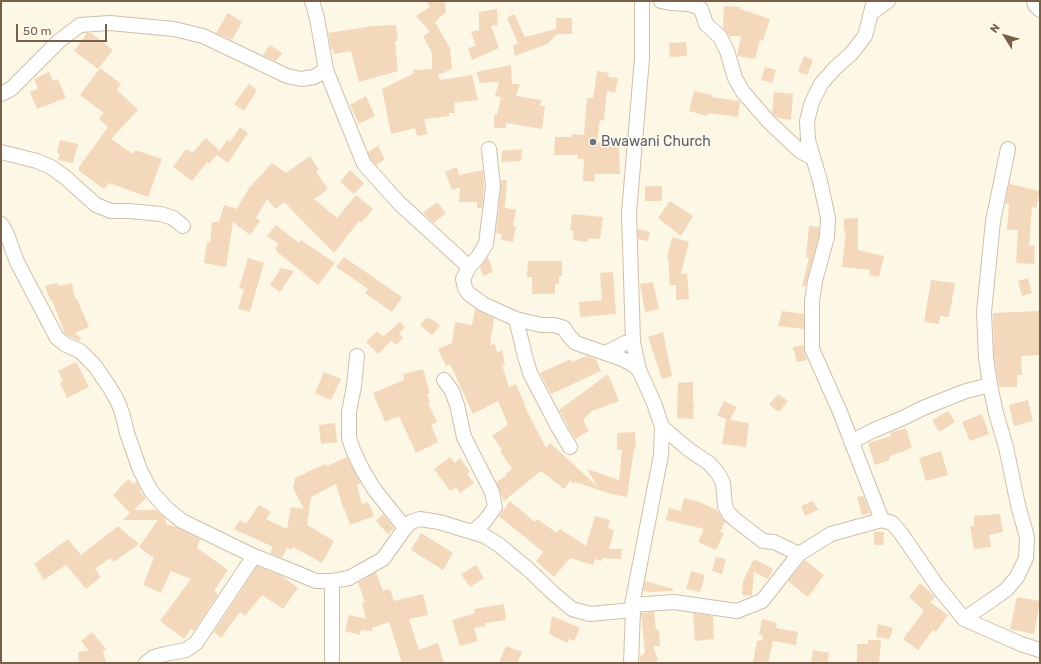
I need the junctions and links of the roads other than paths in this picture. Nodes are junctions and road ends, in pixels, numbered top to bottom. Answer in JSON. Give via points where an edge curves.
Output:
{"nodes":[{"id":1,"x":312,"y":1,"type":"edge"},
{"id":2,"x":642,"y":1,"type":"edge"},
{"id":3,"x":661,"y":1,"type":"edge"},
{"id":4,"x":888,"y":1,"type":"edge"},
{"id":5,"x":1034,"y":1,"type":"edge"},
{"id":6,"x":872,"y":7,"type":"edge"},
{"id":7,"x":1040,"y":10,"type":"edge"},
{"id":8,"x":326,"y":70,"type":"junction"},
{"id":9,"x":1,"y":94,"type":"edge"},
{"id":10,"x":489,"y":149,"type":"dead end"},
{"id":11,"x":1008,"y":149,"type":"dead end"},
{"id":12,"x":1,"y":152,"type":"edge"},
{"id":13,"x":813,"y":158,"type":"junction"},
{"id":14,"x":1,"y":224,"type":"edge"},
{"id":15,"x":183,"y":226,"type":"dead end"},
{"id":16,"x":469,"y":267,"type":"junction"},
{"id":17,"x":516,"y":319,"type":"junction"},
{"id":18,"x":633,"y":342,"type":"junction"},
{"id":19,"x":606,"y":353,"type":"junction"},
{"id":20,"x":357,"y":356,"type":"dead end"},
{"id":21,"x":639,"y":370,"type":"junction"},
{"id":22,"x":444,"y":380,"type":"dead end"},
{"id":23,"x":990,"y":385,"type":"junction"},
{"id":24,"x":662,"y":426,"type":"junction"},
{"id":25,"x":851,"y":442,"type":"junction"},
{"id":26,"x":570,"y":447,"type":"dead end"},
{"id":27,"x":882,"y":520,"type":"junction"},
{"id":28,"x":404,"y":528,"type":"junction"},
{"id":29,"x":473,"y":532,"type":"junction"},
{"id":30,"x":799,"y":554,"type":"junction"},
{"id":31,"x":254,"y":556,"type":"junction"},
{"id":32,"x":332,"y":581,"type":"junction"},
{"id":33,"x":633,"y":607,"type":"junction"},
{"id":34,"x":964,"y":619,"type":"junction"},
{"id":35,"x":1040,"y":650,"type":"edge"},
{"id":36,"x":146,"y":663,"type":"edge"},
{"id":37,"x":332,"y":663,"type":"edge"},
{"id":38,"x":631,"y":663,"type":"edge"}],
"edges":[{"from":1,"to":8,"type":"street"},
{"from":2,"to":18,"type":"street","via":[[642,58],[629,212]]},
{"from":3,"to":13,"type":"street","via":[[688,4],[701,9],[706,24],[720,37],[743,92],[769,122],[800,151]]},
{"from":4,"to":6,"type":"street"},
{"from":5,"to":7,"type":"street"},
{"from":6,"to":13,"type":"street","via":[[864,36],[851,54],[821,84],[812,102],[807,121],[808,140]]},
{"from":8,"to":9,"type":"street","via":[[314,77],[301,79],[287,76],[202,36],[174,29],[110,23],[80,25],[59,41],[11,89]]},
{"from":8,"to":16,"type":"street","via":[[364,164],[399,203]]},
{"from":10,"to":16,"type":"street","via":[[493,186],[486,244]]},
{"from":11,"to":23,"type":"street","via":[[993,221],[984,312]]},
{"from":12,"to":15,"type":"street","via":[[51,167],[96,205],[111,211],[161,214]]},
{"from":13,"to":25,"type":"street","via":[[828,218],[827,238],[813,294],[812,349]]},
{"from":14,"to":31,"type":"street","via":[[17,262],[57,338],[80,351],[94,366],[118,402],[129,441],[151,491],[182,521]]},
{"from":16,"to":17,"type":"street","via":[[463,279],[468,293],[483,304]]},
{"from":17,"to":19,"type":"street","via":[[564,328],[576,343]]},
{"from":17,"to":26,"type":"street","via":[[530,373]]},
{"from":18,"to":19,"type":"street","via":[[625,343]]},
{"from":18,"to":21,"type":"street"},
{"from":19,"to":21,"type":"street","via":[[632,364]]},
{"from":20,"to":28,"type":"street","via":[[349,412],[349,438],[370,483]]},
{"from":21,"to":24,"type":"street"},
{"from":22,"to":29,"type":"street","via":[[452,391],[464,437],[492,492],[495,507]]},
{"from":23,"to":25,"type":"street","via":[[966,391],[923,408]]},
{"from":23,"to":34,"type":"street","via":[[1027,536],[1026,558],[1017,577],[1006,590]]},
{"from":24,"to":30,"type":"street","via":[[710,464],[723,483],[725,506],[729,514],[763,541],[774,542]]},
{"from":24,"to":33,"type":"street","via":[[661,455]]},
{"from":25,"to":27,"type":"street"},
{"from":27,"to":30,"type":"street","via":[[831,534]]},
{"from":27,"to":34,"type":"street","via":[[892,523],[900,532]]},
{"from":28,"to":29,"type":"street","via":[[420,519]]},
{"from":28,"to":32,"type":"street","via":[[383,559],[349,578]]},
{"from":29,"to":33,"type":"street","via":[[486,536],[499,545],[572,609],[590,614]]},
{"from":30,"to":33,"type":"street","via":[[762,601],[737,611],[674,602]]},
{"from":31,"to":32,"type":"street","via":[[316,581]]},
{"from":31,"to":36,"type":"street","via":[[196,643],[186,650],[154,657]]},
{"from":32,"to":37,"type":"street"},
{"from":33,"to":38,"type":"street"},
{"from":34,"to":35,"type":"street"}]}
